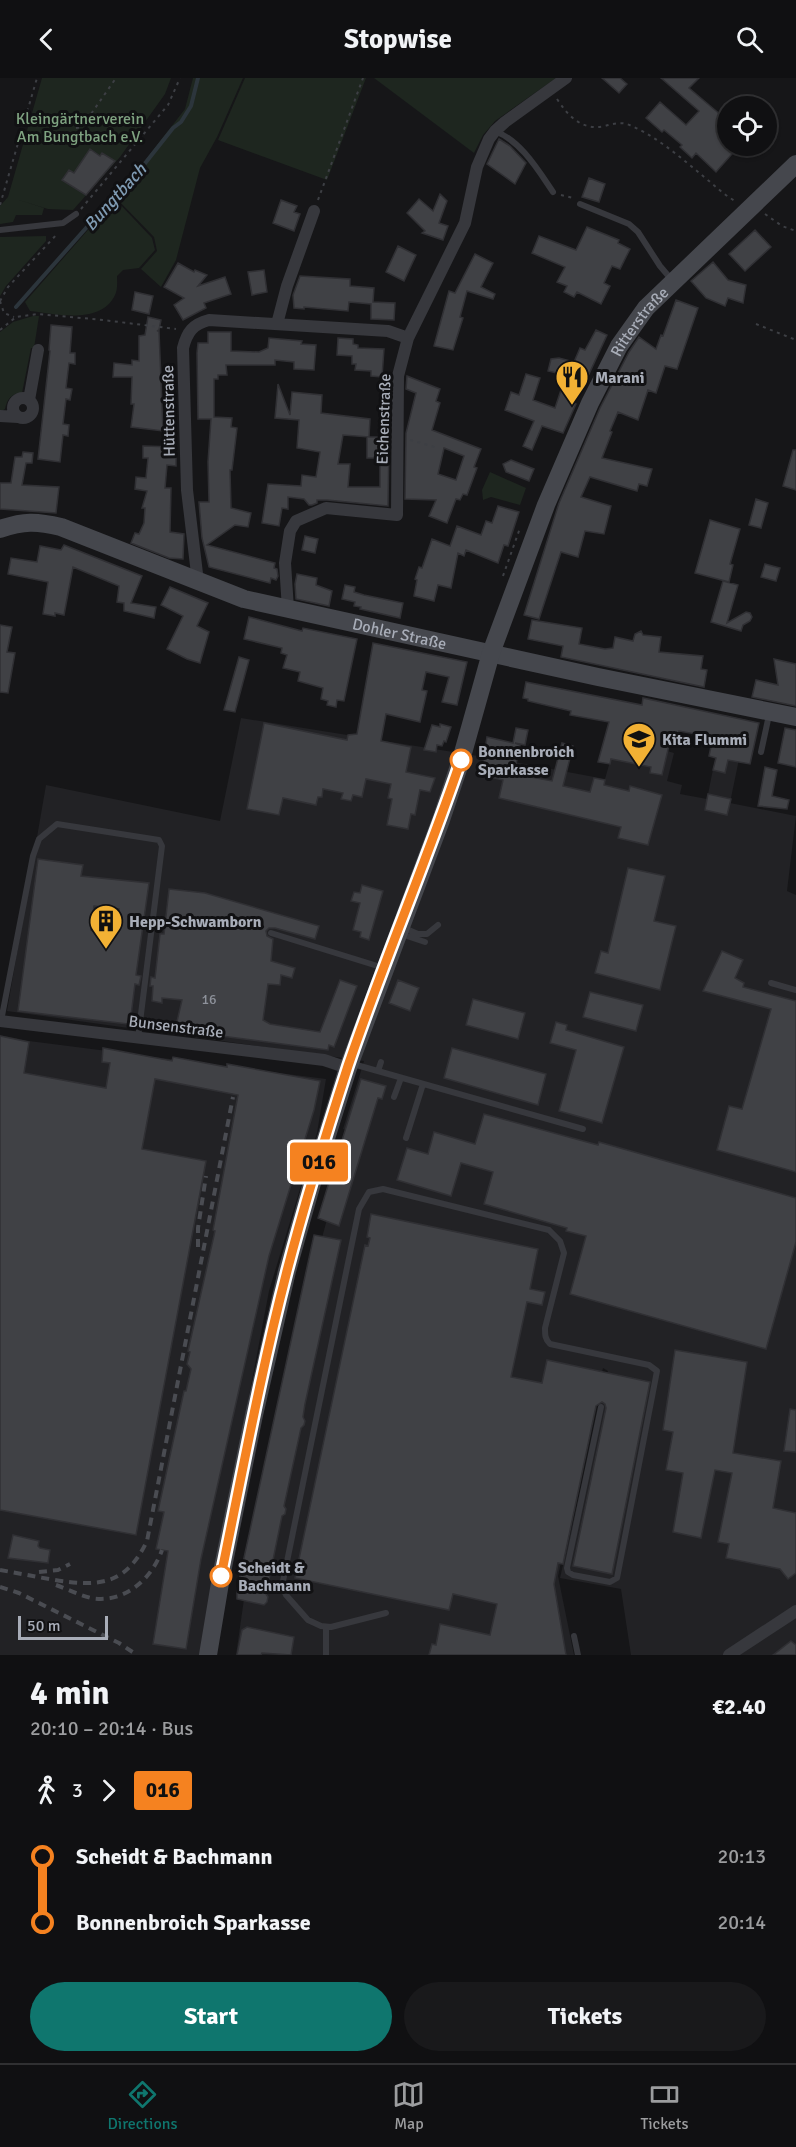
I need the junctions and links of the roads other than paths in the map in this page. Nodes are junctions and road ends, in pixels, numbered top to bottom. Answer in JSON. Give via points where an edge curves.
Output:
{"nodes":[{"id":1,"x":566,"y":78,"type":"edge"},
{"id":2,"x":495,"y":131,"type":"junction"},
{"id":3,"x":796,"y":164,"type":"edge"},
{"id":4,"x":553,"y":192,"type":"road end"},
{"id":5,"x":580,"y":204,"type":"road end"},
{"id":6,"x":314,"y":211,"type":"road end"},
{"id":7,"x":76,"y":214,"type":"road end"},
{"id":8,"x":0,"y":230,"type":"edge"},
{"id":9,"x":673,"y":282,"type":"junction"},
{"id":10,"x":277,"y":324,"type":"junction"},
{"id":11,"x":408,"y":338,"type":"junction"},
{"id":12,"x":38,"y":350,"type":"dead end"},
{"id":13,"x":0,"y":416,"type":"edge"},
{"id":14,"x":8,"y":527,"type":"edge"},
{"id":15,"x":198,"y":582,"type":"junction"},
{"id":16,"x":288,"y":609,"type":"junction"},
{"id":17,"x":491,"y":653,"type":"junction"},
{"id":18,"x":769,"y":711,"type":"junction"},
{"id":19,"x":796,"y":717,"type":"edge"},
{"id":20,"x":761,"y":752,"type":"dead end"},
{"id":21,"x":438,"y":925,"type":"dead end"},
{"id":22,"x":399,"y":930,"type":"junction"},
{"id":23,"x":271,"y":933,"type":"dead end"},
{"id":24,"x":425,"y":942,"type":"dead end"},
{"id":25,"x":385,"y":969,"type":"junction"},
{"id":26,"x":771,"y":983,"type":"dead end"},
{"id":27,"x":796,"y":990,"type":"edge"},
{"id":28,"x":1,"y":1021,"type":"edge"},
{"id":29,"x":138,"y":1039,"type":"junction"},
{"id":30,"x":381,"y":1062,"type":"dead end"},
{"id":31,"x":349,"y":1066,"type":"junction"},
{"id":32,"x":378,"y":1071,"type":"junction"},
{"id":33,"x":401,"y":1078,"type":"junction"},
{"id":34,"x":423,"y":1084,"type":"junction"},
{"id":35,"x":394,"y":1097,"type":"dead end"},
{"id":36,"x":583,"y":1129,"type":"dead end"},
{"id":37,"x":406,"y":1138,"type":"dead end"},
{"id":38,"x":601,"y":1407,"type":"dead end"},
{"id":39,"x":796,"y":1611,"type":"edge"},
{"id":40,"x":386,"y":1612,"type":"dead end"},
{"id":41,"x":326,"y":1627,"type":"junction"},
{"id":42,"x":574,"y":1636,"type":"dead end"},
{"id":43,"x":208,"y":1655,"type":"edge"},
{"id":44,"x":326,"y":1655,"type":"edge"},
{"id":45,"x":578,"y":1655,"type":"edge"},
{"id":46,"x":729,"y":1655,"type":"edge"}],
"edges":[{"from":1,"to":2,"type":"street","name":"Eichenstraße"},
{"from":2,"to":4,"type":"lane","via":[[525,153]]},
{"from":2,"to":11,"type":"street","name":"Eichenstraße","via":[[477,167],[465,223]]},
{"from":3,"to":9,"type":"main road","name":"Ritterstraße","via":[[745,206]]},
{"from":5,"to":9,"type":"lane","via":[[638,232]]},
{"from":6,"to":10,"type":"street"},
{"from":7,"to":8,"type":"lane","via":[[63,223]]},
{"from":9,"to":17,"type":"main road","name":"Ritterstraße","via":[[646,308],[619,346],[590,403],[546,505]]},
{"from":10,"to":11,"type":"street","via":[[388,331]]},
{"from":10,"to":15,"type":"street","name":"Hüttenstraße","via":[[209,320],[197,323],[186,335],[183,348],[187,490]]},
{"from":11,"to":16,"type":"street","name":"Eichenstraße","via":[[398,376],[397,515],[326,508],[296,521],[290,531],[285,563]]},
{"from":12,"to":13,"type":"street","via":[[29,400],[22,398],[14,403],[13,412],[18,417]]},
{"from":14,"to":15,"type":"main road","name":"Dohler Straße","via":[[36,521],[61,527]]},
{"from":15,"to":16,"type":"main road","name":"Dohler Straße","via":[[244,599]]},
{"from":16,"to":17,"type":"main road","name":"Dohler Straße"},
{"from":17,"to":18,"type":"main road","name":"Dohler Straße"},
{"from":17,"to":22,"type":"main road","name":"Ritterstraße","via":[[461,760]]},
{"from":18,"to":19,"type":"main road","name":"Dohler Straße"},
{"from":18,"to":20,"type":"lane"},
{"from":21,"to":22,"type":"lane","via":[[427,934]]},
{"from":22,"to":24,"type":"lane"},
{"from":22,"to":25,"type":"main road","name":"Ritterstraße"},
{"from":23,"to":25,"type":"lane"},
{"from":25,"to":31,"type":"main road","name":"Ritterstraße"},
{"from":26,"to":27,"type":"lane"},
{"from":28,"to":29,"type":"street","name":"Bunsenstraße"},
{"from":28,"to":29,"type":"lane","via":[[33,856],[39,839],[57,824],[159,840],[162,846]]},
{"from":29,"to":31,"type":"street","name":"Bunsenstraße"},
{"from":30,"to":32,"type":"lane"},
{"from":31,"to":32,"type":"lane"},
{"from":31,"to":43,"type":"main road","name":"Ritterstraße","via":[[287,1271],[252,1426]]},
{"from":32,"to":33,"type":"lane"},
{"from":33,"to":34,"type":"lane"},
{"from":33,"to":35,"type":"lane"},
{"from":34,"to":36,"type":"lane"},
{"from":34,"to":37,"type":"lane"},
{"from":38,"to":41,"type":"lane","via":[[567,1568],[573,1575],[610,1582],[617,1578],[657,1371],[649,1365],[547,1341],[545,1328],[564,1253],[560,1241],[549,1230],[383,1189],[369,1192],[359,1209],[282,1579],[286,1595],[308,1620]]},
{"from":39,"to":46,"type":"street"},
{"from":40,"to":41,"type":"lane"},
{"from":41,"to":44,"type":"lane"},
{"from":42,"to":45,"type":"lane"}]}
